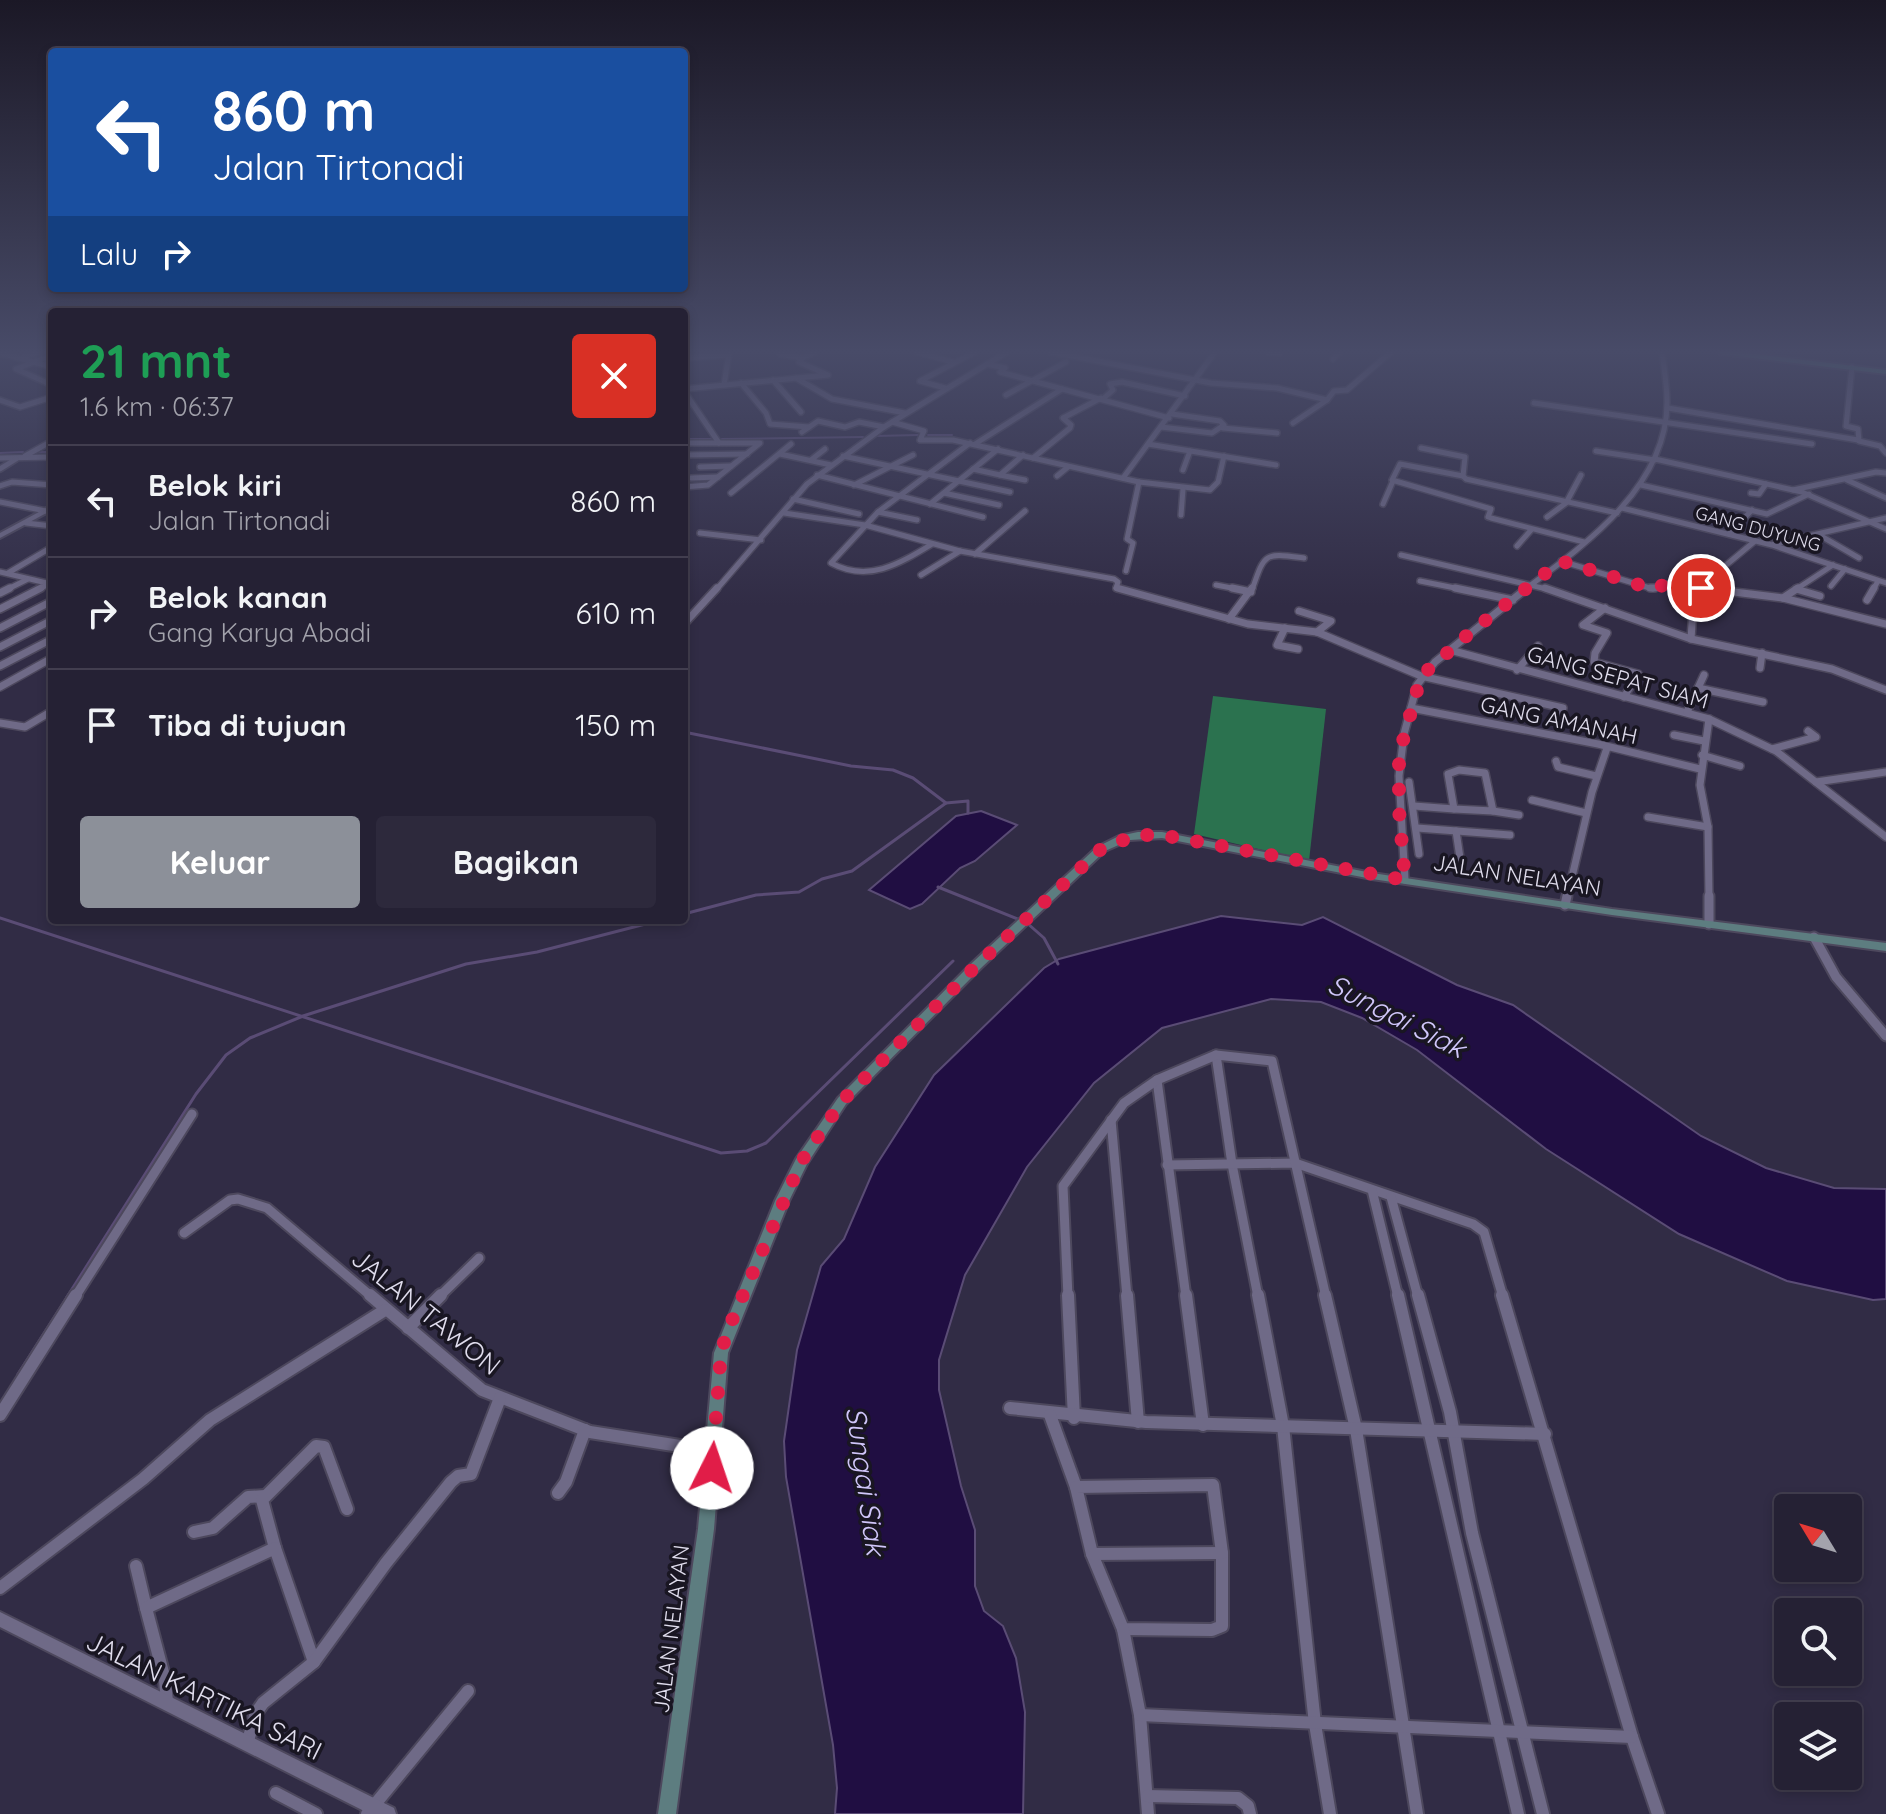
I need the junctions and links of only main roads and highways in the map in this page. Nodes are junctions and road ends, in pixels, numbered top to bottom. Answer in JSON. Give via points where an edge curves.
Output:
{"nodes":[{"id":1,"x":1886,"y":947,"type":"edge"},
{"id":2,"x":667,"y":1814,"type":"edge"}],
"edges":[{"from":1,"to":2,"type":"main road","name":"JALAN NELAYAN","via":[[1565,905],[1203,842],[1136,835],[1101,849],[842,1101],[801,1162],[721,1353],[706,1529]]}]}
